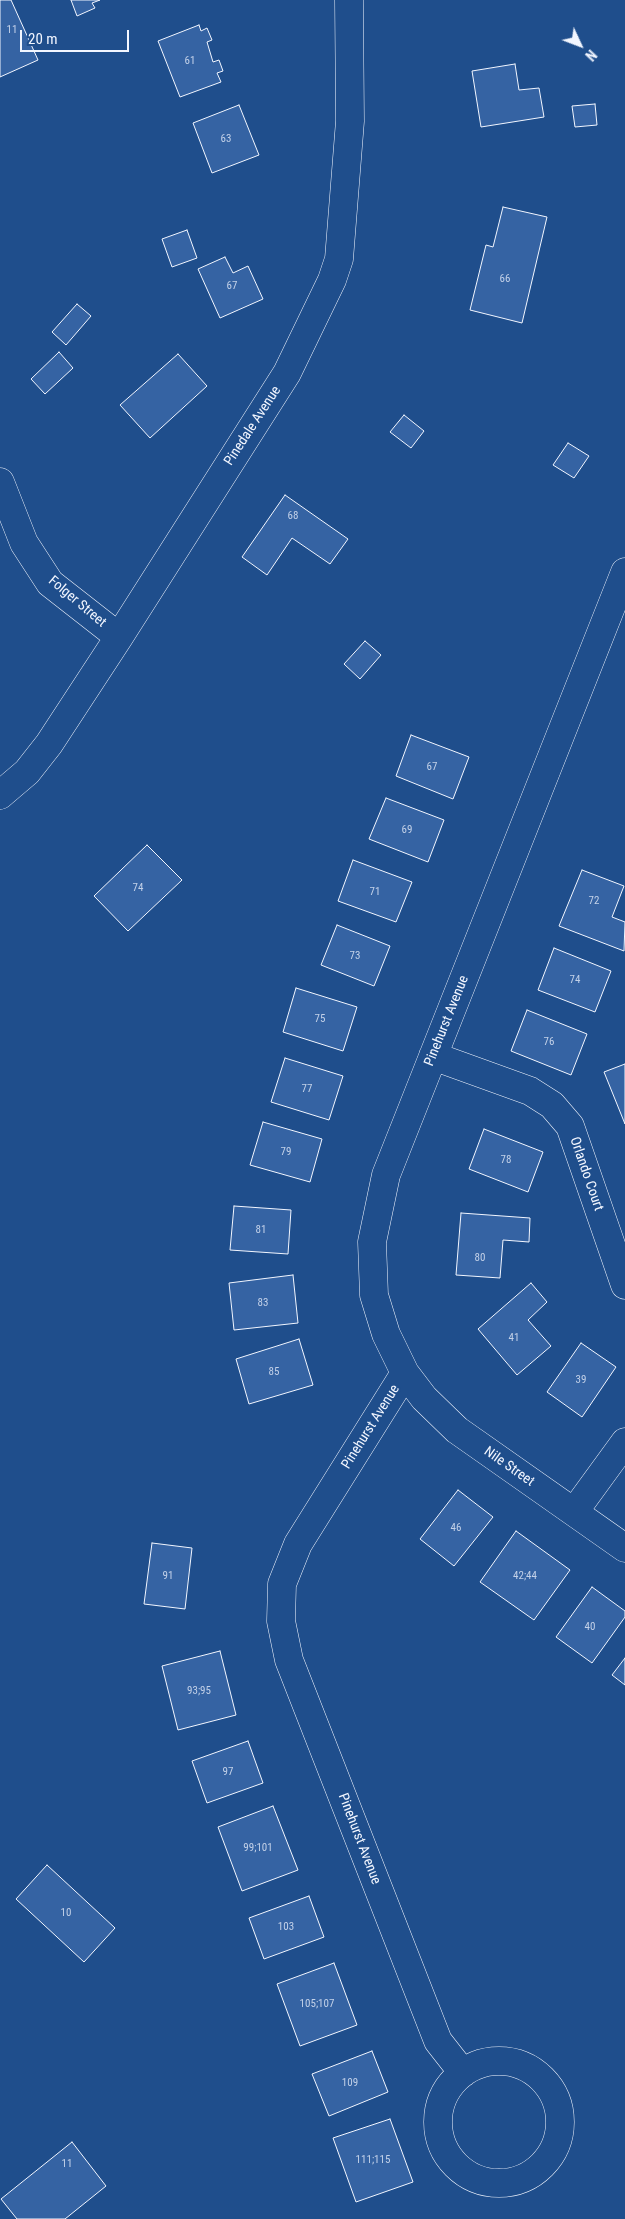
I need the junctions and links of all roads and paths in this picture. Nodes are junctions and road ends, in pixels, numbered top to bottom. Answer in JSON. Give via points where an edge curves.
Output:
{"nodes":[{"id":1,"x":348,"y":0,"type":"edge"},
{"id":2,"x":0,"y":482,"type":"edge"},
{"id":3,"x":622,"y":588,"type":"edge"},
{"id":4,"x":119,"y":637,"type":"junction"},
{"id":5,"x":0,"y":795,"type":"edge"},
{"id":6,"x":433,"y":1056,"type":"junction"},
{"id":7,"x":625,"y":1285,"type":"edge"},
{"id":8,"x":405,"y":1373,"type":"junction"},
{"id":9,"x":625,"y":1442,"type":"edge"},
{"id":10,"x":574,"y":1512,"type":"junction"},
{"id":11,"x":625,"y":1548,"type":"edge"},
{"id":12,"x":463,"y":2073,"type":"junction"}],
"edges":[{"from":1,"to":4,"type":"street","name":"Pinedale Avenue","via":[[350,120],[339,259],[332,280],[287,373]]},
{"from":2,"to":4,"type":"street","name":"Folger Street","via":[[24,543],[50,583]]},
{"from":3,"to":6,"type":"street","name":"Pinehurst Avenue"},
{"from":4,"to":5,"type":"street","name":"Pinedale Avenue","via":[[49,744],[27,772]]},
{"from":6,"to":7,"type":"street","name":"Orlando Court","via":[[530,1091],[552,1105],[570,1126]]},
{"from":6,"to":8,"type":"street","name":"Pinehurst Avenue","via":[[386,1175],[372,1242],[374,1295],[386,1334]]},
{"from":8,"to":10,"type":"street","name":"Nile Street","via":[[424,1398],[457,1430]]},
{"from":8,"to":12,"type":"street","name":"Pinehurst Avenue","via":[[298,1544],[282,1584],[281,1621],[289,1660],[438,2041]]},
{"from":9,"to":10,"type":"street"},
{"from":10,"to":11,"type":"street","name":"Nile Street"},
{"from":12,"to":12,"type":"street","via":[[488,2062],[516,2063],[540,2076],[549,2087],[560,2112],[558,2139],[545,2163],[534,2172],[511,2182],[488,2182],[466,2173],[449,2157],[440,2136],[439,2112],[448,2091]]}]}
